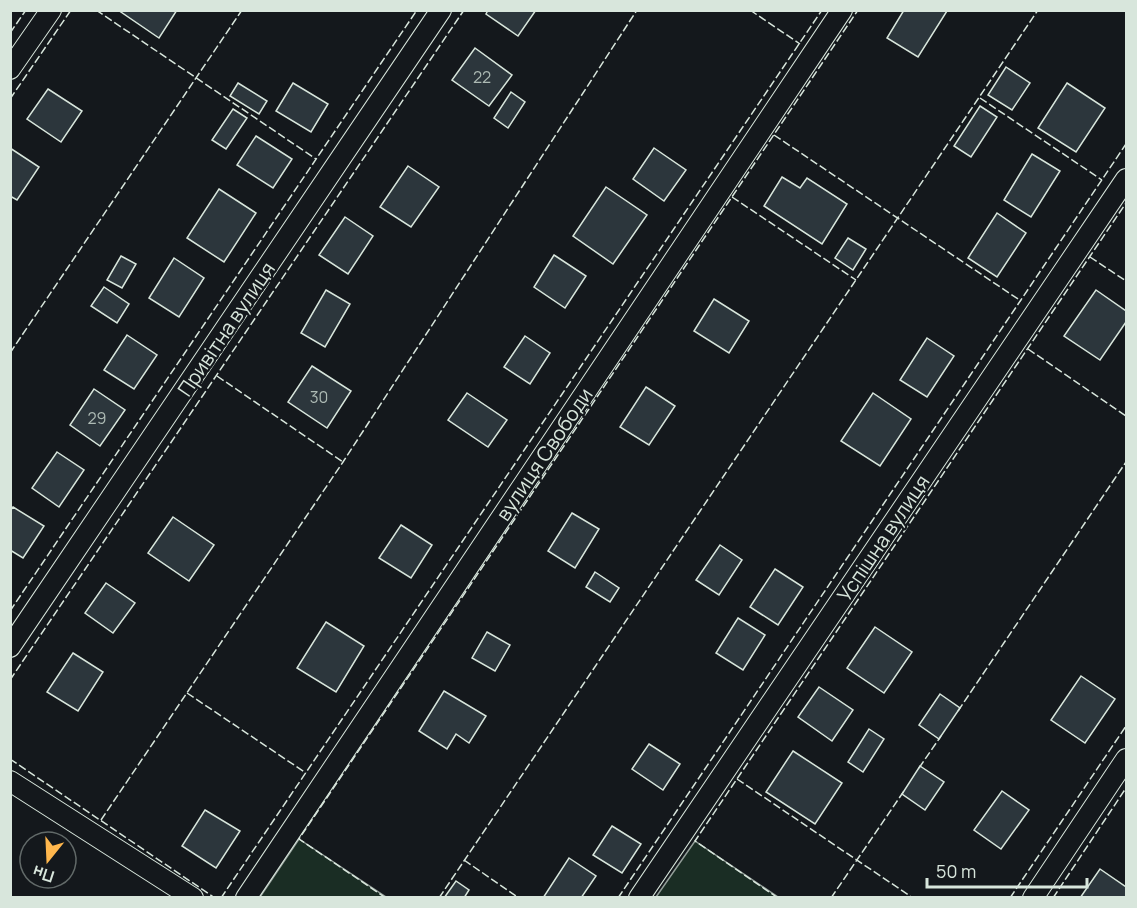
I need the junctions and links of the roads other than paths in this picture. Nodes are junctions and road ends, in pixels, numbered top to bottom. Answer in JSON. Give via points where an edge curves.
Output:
{"nodes":[{"id":1,"x":51,"y":10,"type":"edge"},
{"id":2,"x":441,"y":10,"type":"edge"},
{"id":3,"x":842,"y":10,"type":"edge"},
{"id":4,"x":10,"y":69,"type":"edge"},
{"id":5,"x":1126,"y":179,"type":"edge"},
{"id":6,"x":10,"y":647,"type":"edge"},
{"id":7,"x":1126,"y":759,"type":"edge"},
{"id":8,"x":10,"y":781,"type":"edge"},
{"id":9,"x":193,"y":897,"type":"edge"},
{"id":10,"x":246,"y":897,"type":"edge"},
{"id":11,"x":639,"y":897,"type":"edge"},
{"id":12,"x":1033,"y":897,"type":"edge"}],
"edges":[{"from":1,"to":4,"type":"street"},
{"from":2,"to":6,"type":"street","name":"Привітна вулиця"},
{"from":3,"to":10,"type":"street","name":"вулиця Свободи"},
{"from":5,"to":11,"type":"street","name":"Успішна вулиця"},
{"from":7,"to":12,"type":"street"},
{"from":8,"to":9,"type":"street"}]}
